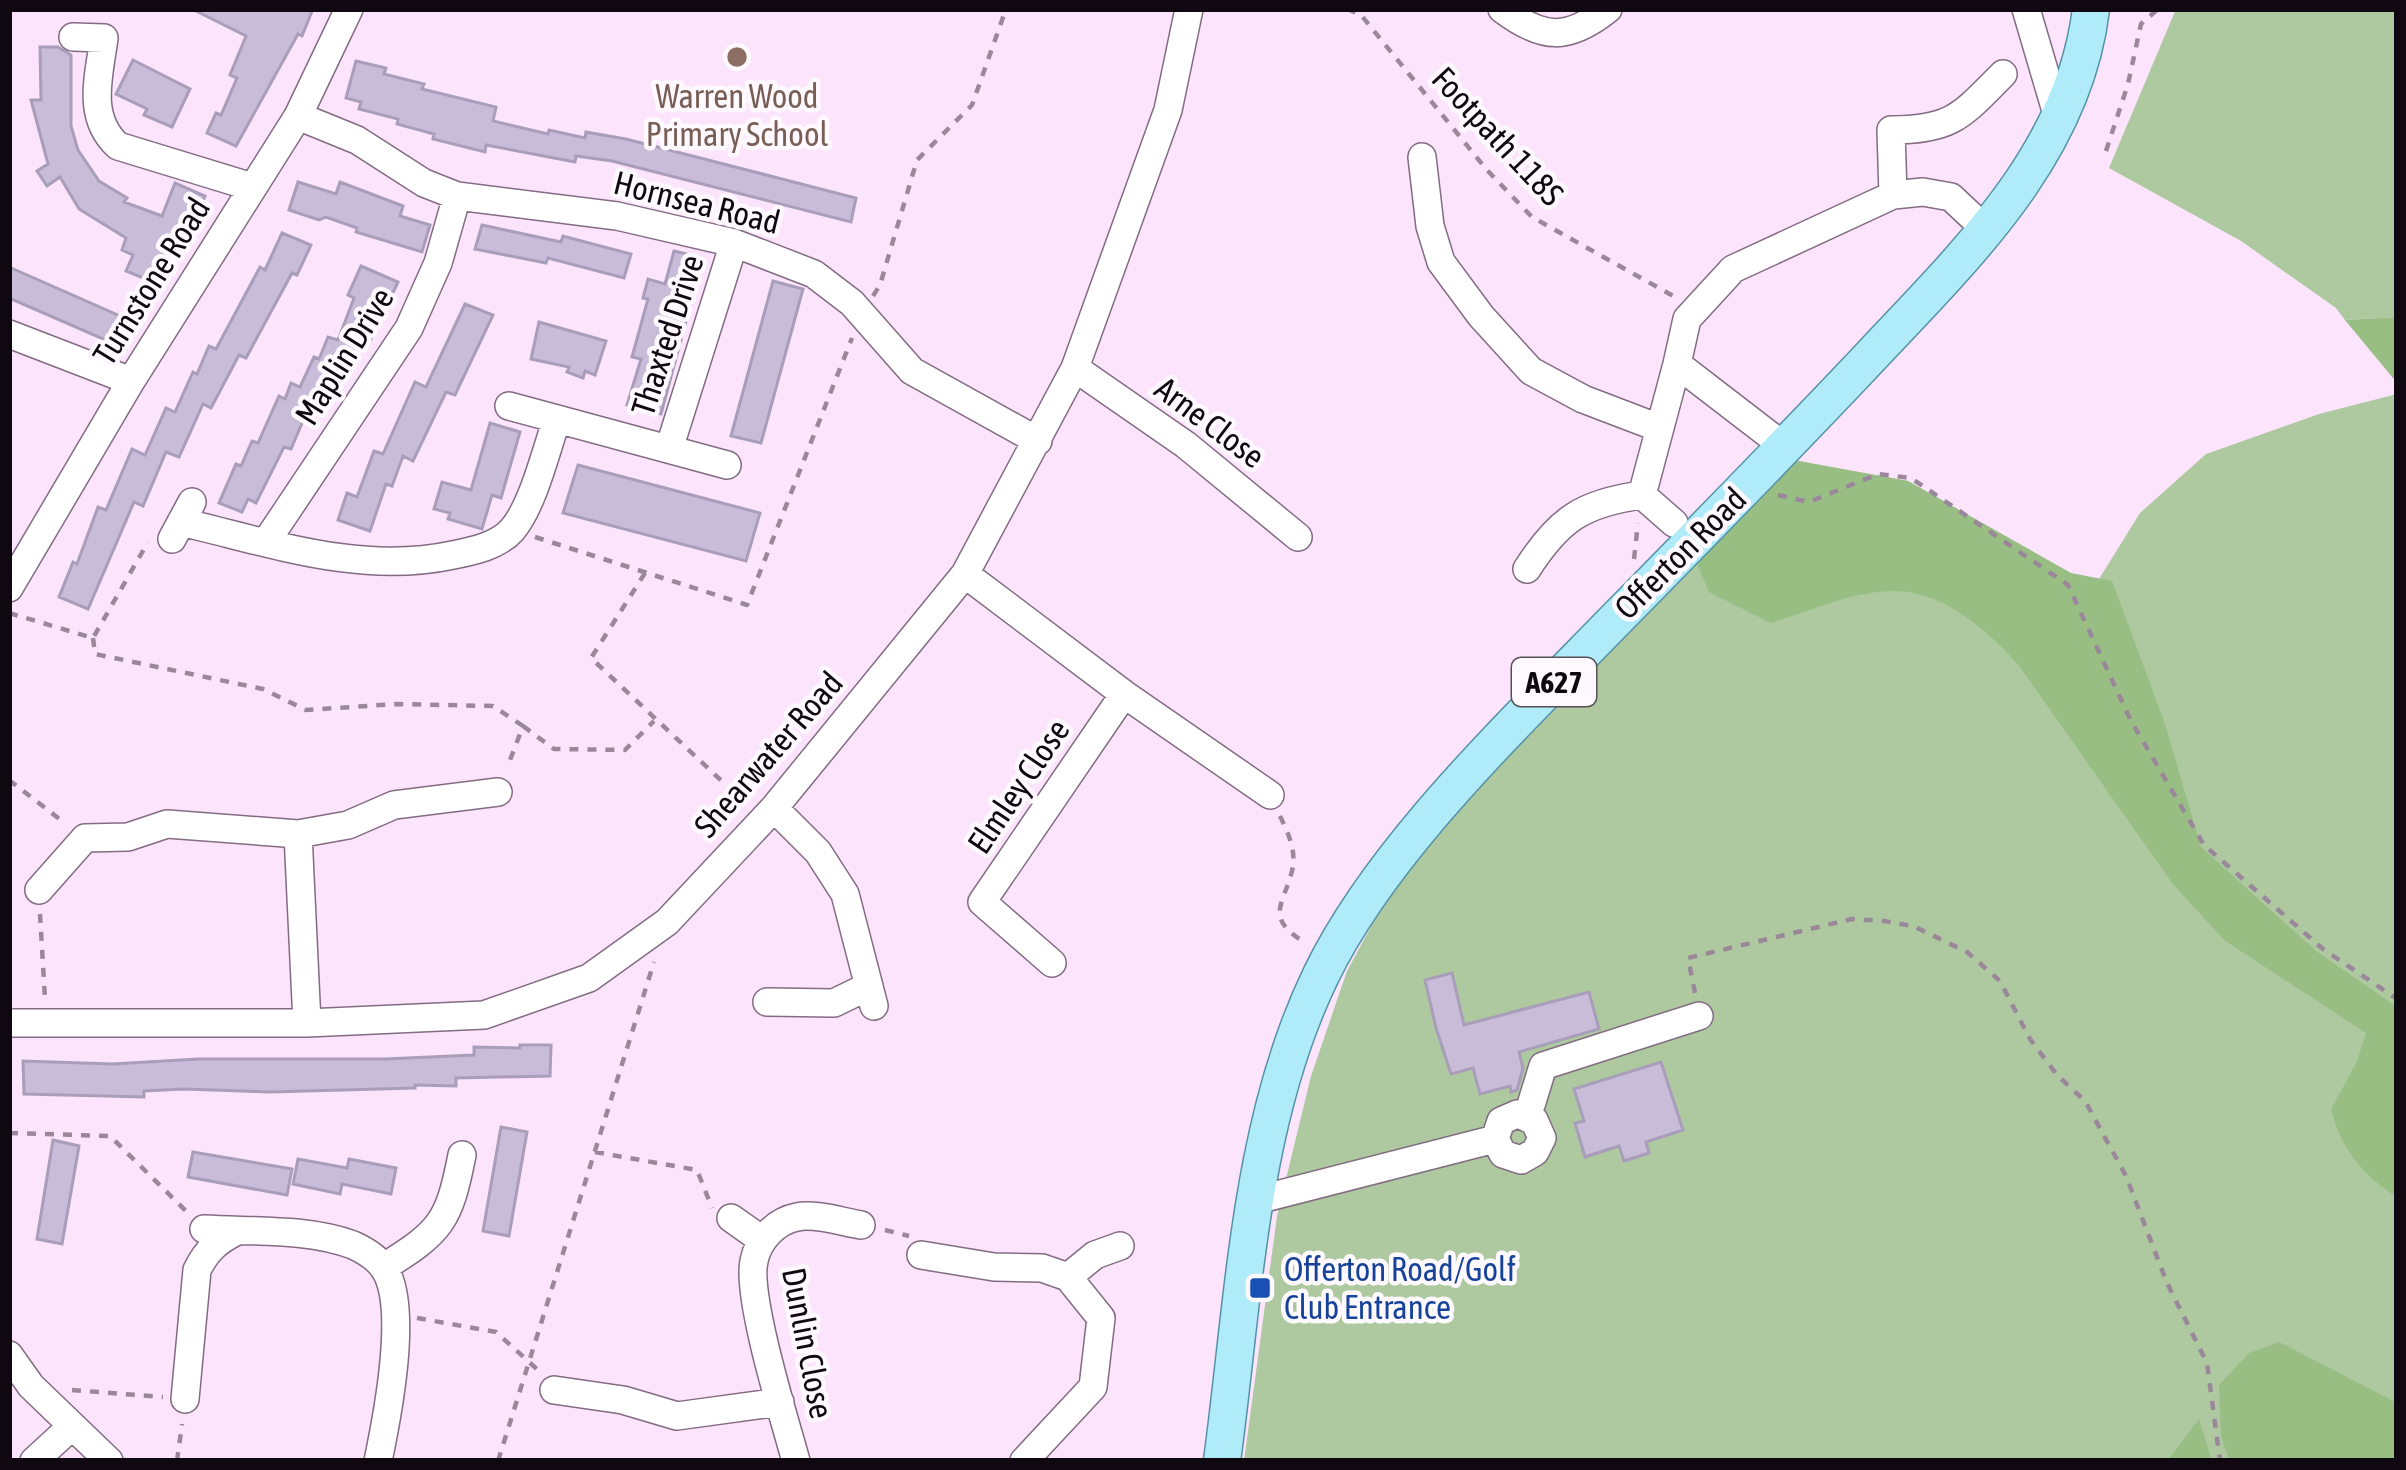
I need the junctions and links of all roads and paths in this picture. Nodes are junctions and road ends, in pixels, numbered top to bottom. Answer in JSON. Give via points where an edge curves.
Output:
{"nodes":[{"id":1,"x":349,"y":9,"type":"edge"},
{"id":2,"x":1006,"y":9,"type":"edge"},
{"id":3,"x":1189,"y":9,"type":"edge"},
{"id":4,"x":1347,"y":9,"type":"edge"},
{"id":5,"x":1502,"y":9,"type":"edge"},
{"id":6,"x":1608,"y":9,"type":"edge"},
{"id":7,"x":2026,"y":9,"type":"edge"},
{"id":8,"x":2091,"y":9,"type":"edge"},
{"id":9,"x":2158,"y":9,"type":"edge"},
{"id":10,"x":73,"y":37,"type":"dead end"},
{"id":11,"x":2003,"y":74,"type":"dead end"},
{"id":12,"x":298,"y":116,"type":"junction"},
{"id":13,"x":2059,"y":121,"type":"junction"},
{"id":14,"x":2106,"y":151,"type":"dead end"},
{"id":15,"x":1422,"y":157,"type":"dead end"},
{"id":16,"x":252,"y":187,"type":"junction"},
{"id":17,"x":1893,"y":194,"type":"junction"},
{"id":18,"x":457,"y":196,"type":"junction"},
{"id":19,"x":1985,"y":229,"type":"junction"},
{"id":20,"x":734,"y":243,"type":"junction"},
{"id":21,"x":1696,"y":308,"type":"junction"},
{"id":22,"x":861,"y":314,"type":"junction"},
{"id":23,"x":9,"y":334,"type":"edge"},
{"id":24,"x":1677,"y":364,"type":"junction"},
{"id":25,"x":1075,"y":368,"type":"junction"},
{"id":26,"x":131,"y":380,"type":"junction"},
{"id":27,"x":509,"y":406,"type":"dead end"},
{"id":28,"x":557,"y":419,"type":"junction"},
{"id":29,"x":1659,"y":428,"type":"junction"},
{"id":30,"x":1038,"y":441,"type":"junction"},
{"id":31,"x":1785,"y":446,"type":"junction"},
{"id":32,"x":669,"y":449,"type":"junction"},
{"id":33,"x":727,"y":465,"type":"dead end"},
{"id":34,"x":1746,"y":487,"type":"junction"},
{"id":35,"x":1642,"y":496,"type":"junction"},
{"id":36,"x":182,"y":521,"type":"joint"},
{"id":37,"x":1674,"y":523,"type":"dead end"},
{"id":38,"x":512,"y":530,"type":"junction"},
{"id":39,"x":1298,"y":537,"type":"dead end"},
{"id":40,"x":266,"y":542,"type":"junction"},
{"id":41,"x":1634,"y":562,"type":"dead end"},
{"id":42,"x":1527,"y":569,"type":"dead end"},
{"id":43,"x":645,"y":573,"type":"junction"},
{"id":44,"x":965,"y":574,"type":"junction"},
{"id":45,"x":9,"y":588,"type":"edge"},
{"id":46,"x":9,"y":613,"type":"edge"},
{"id":47,"x":93,"y":638,"type":"junction"},
{"id":48,"x":1124,"y":694,"type":"junction"},
{"id":49,"x":656,"y":719,"type":"junction"},
{"id":50,"x":523,"y":726,"type":"junction"},
{"id":51,"x":9,"y":780,"type":"edge"},
{"id":52,"x":498,"y":792,"type":"joint"},
{"id":53,"x":1270,"y":795,"type":"joint"},
{"id":54,"x":768,"y":814,"type":"junction"},
{"id":55,"x":298,"y":834,"type":"junction"},
{"id":56,"x":85,"y":838,"type":"junction"},
{"id":57,"x":39,"y":890,"type":"joint"},
{"id":58,"x":667,"y":922,"type":"junction"},
{"id":59,"x":1332,"y":957,"type":"junction"},
{"id":60,"x":1052,"y":963,"type":"dead end"},
{"id":61,"x":2397,"y":999,"type":"edge"},
{"id":62,"x":767,"y":1002,"type":"dead end"},
{"id":63,"x":1699,"y":1016,"type":"joint"},
{"id":64,"x":9,"y":1023,"type":"edge"},
{"id":65,"x":46,"y":1023,"type":"junction"},
{"id":66,"x":307,"y":1023,"type":"junction"},
{"id":67,"x":9,"y":1133,"type":"edge"},
{"id":68,"x":595,"y":1152,"type":"junction"},
{"id":69,"x":456,"y":1168,"type":"dead end"},
{"id":70,"x":1257,"y":1200,"type":"junction"},
{"id":71,"x":731,"y":1218,"type":"joint"},
{"id":72,"x":862,"y":1225,"type":"joint"},
{"id":73,"x":204,"y":1228,"type":"joint"},
{"id":74,"x":237,"y":1231,"type":"junction"},
{"id":75,"x":762,"y":1240,"type":"junction"},
{"id":76,"x":1120,"y":1246,"type":"dead end"},
{"id":77,"x":921,"y":1255,"type":"joint"},
{"id":78,"x":383,"y":1267,"type":"junction"},
{"id":79,"x":1068,"y":1277,"type":"junction"},
{"id":80,"x":395,"y":1314,"type":"junction"},
{"id":81,"x":9,"y":1355,"type":"edge"},
{"id":82,"x":529,"y":1360,"type":"junction"},
{"id":83,"x":31,"y":1386,"type":"junction"},
{"id":84,"x":554,"y":1390,"type":"joint"},
{"id":85,"x":185,"y":1400,"type":"junction"},
{"id":86,"x":780,"y":1402,"type":"junction"},
{"id":87,"x":71,"y":1427,"type":"junction"},
{"id":88,"x":34,"y":1461,"type":"edge"},
{"id":89,"x":109,"y":1461,"type":"edge"},
{"id":90,"x":177,"y":1461,"type":"edge"},
{"id":91,"x":378,"y":1461,"type":"edge"},
{"id":92,"x":498,"y":1461,"type":"edge"},
{"id":93,"x":796,"y":1461,"type":"edge"},
{"id":94,"x":1024,"y":1461,"type":"edge"},
{"id":95,"x":1222,"y":1461,"type":"edge"},
{"id":96,"x":2220,"y":1461,"type":"edge"}],
"edges":[{"from":1,"to":12,"type":"street","name":"Turnstone Road"},
{"from":2,"to":22,"type":"path","via":[[972,105],[917,160],[880,285]]},
{"from":3,"to":25,"type":"street","name":"Shearwater Road","via":[[1168,110]]},
{"from":4,"to":21,"type":"path","name":"Footpath 118S","via":[[1361,15],[1532,218]]},
{"from":5,"to":6,"type":"street","via":[[1548,32],[1576,31]]},
{"from":7,"to":13,"type":"street"},
{"from":8,"to":13,"type":"main road","name":"Offerton Road","number":"A627"},
{"from":9,"to":14,"type":"path","via":[[2141,24]]},
{"from":10,"to":16,"type":"street","via":[[116,39],[97,108],[118,146]]},
{"from":11,"to":17,"type":"street","via":[[1959,118],[1892,130]]},
{"from":12,"to":16,"type":"street","name":"Turnstone Road"},
{"from":12,"to":18,"type":"street","name":"Hornsea Road"},
{"from":13,"to":19,"type":"main road","name":"Offerton Road","number":"A627"},
{"from":15,"to":29,"type":"street","via":[[1441,262],[1481,316],[1531,371]]},
{"from":16,"to":26,"type":"street","name":"Turnstone Road"},
{"from":17,"to":19,"type":"street","via":[[1951,197]]},
{"from":17,"to":21,"type":"street","via":[[1733,269]]},
{"from":18,"to":20,"type":"street","name":"Hornsea Road","via":[[616,215]]},
{"from":18,"to":40,"type":"street","name":"Maplin Drive","via":[[409,328]]},
{"from":19,"to":31,"type":"main road","name":"Offerton Road","number":"A627"},
{"from":20,"to":22,"type":"street","name":"Hornsea Road","via":[[814,274]]},
{"from":20,"to":32,"type":"street","name":"Thaxted Drive"},
{"from":21,"to":24,"type":"street"},
{"from":22,"to":30,"type":"street","name":"Hornsea Road","via":[[912,371]]},
{"from":22,"to":43,"type":"path","via":[[748,605]]},
{"from":23,"to":26,"type":"street"},
{"from":24,"to":29,"type":"street"},
{"from":24,"to":31,"type":"street"},
{"from":25,"to":30,"type":"street","name":"Shearwater Road"},
{"from":25,"to":39,"type":"street","name":"Arne Close"},
{"from":26,"to":45,"type":"street","name":"Turnstone Road"},
{"from":27,"to":28,"type":"street","name":"Thaxted Drive"},
{"from":28,"to":32,"type":"street","name":"Thaxted Drive"},
{"from":28,"to":38,"type":"street"},
{"from":29,"to":35,"type":"street"},
{"from":30,"to":44,"type":"street","name":"Shearwater Road"},
{"from":31,"to":34,"type":"main road","name":"Offerton Road","number":"A627"},
{"from":32,"to":33,"type":"street","name":"Thaxted Drive"},
{"from":34,"to":59,"type":"main road","name":"Offerton Road","number":"A627","via":[[1495,743],[1385,872]]},
{"from":34,"to":61,"type":"path","via":[[1809,502],[1878,474],[1911,478],[2068,585],[2131,721],[2204,844],[2323,949]]},
{"from":35,"to":37,"type":"street"},
{"from":35,"to":41,"type":"path"},
{"from":35,"to":42,"type":"street","via":[[1573,514]]},
{"from":36,"to":40,"type":"street"},
{"from":36,"to":47,"type":"path","via":[[148,541]]},
{"from":38,"to":40,"type":"street","via":[[470,552],[402,564],[343,561]]},
{"from":38,"to":43,"type":"path"},
{"from":43,"to":49,"type":"path","via":[[590,658]]},
{"from":44,"to":48,"type":"street"},
{"from":44,"to":54,"type":"street","name":"Shearwater Road"},
{"from":46,"to":47,"type":"path"},
{"from":47,"to":50,"type":"path","via":[[95,654],[263,689],[306,710],[493,706]]},
{"from":48,"to":53,"type":"street"},
{"from":48,"to":60,"type":"street","name":"Elmley Close","via":[[982,902]]},
{"from":49,"to":50,"type":"path","via":[[626,750],[554,749]]},
{"from":49,"to":54,"type":"path"},
{"from":50,"to":52,"type":"path"},
{"from":51,"to":56,"type":"path"},
{"from":52,"to":55,"type":"street","via":[[394,805]]},
{"from":53,"to":59,"type":"path","via":[[1294,853],[1279,906],[1283,924]]},
{"from":54,"to":58,"type":"street","name":"Shearwater Road"},
{"from":54,"to":62,"type":"street","via":[[818,852],[845,894],[871,996]]},
{"from":55,"to":56,"type":"street","via":[[167,824],[128,837]]},
{"from":55,"to":66,"type":"street"},
{"from":56,"to":57,"type":"street"},
{"from":57,"to":65,"type":"path"},
{"from":58,"to":66,"type":"street","name":"Shearwater Road","via":[[589,978],[484,1015]]},
{"from":58,"to":68,"type":"path"},
{"from":59,"to":70,"type":"main road","name":"Offerton Road","number":"A627","via":[[1286,1067]]},
{"from":63,"to":70,"type":"street","via":[[1543,1066],[1527,1118],[1502,1121],[1495,1139]]},
{"from":63,"to":96,"type":"path","via":[[1688,958],[1717,950],[1852,919],[1913,926],[1967,952],[2000,981],[2030,1039],[2085,1101],[2126,1176],[2207,1363]]},
{"from":64,"to":65,"type":"street","name":"Shearwater Road"},
{"from":65,"to":66,"type":"street","name":"Shearwater Road"},
{"from":67,"to":73,"type":"path","via":[[110,1136]]},
{"from":68,"to":71,"type":"path","via":[[698,1170],[714,1214]]},
{"from":68,"to":82,"type":"path"},
{"from":69,"to":78,"type":"street","via":[[449,1209],[435,1230]]},
{"from":70,"to":95,"type":"main road","name":"Offerton Road","number":"A627"},
{"from":71,"to":75,"type":"street","name":"Dunlin Close"},
{"from":72,"to":75,"type":"street","name":"Dunlin Close","via":[[800,1216]]},
{"from":72,"to":77,"type":"path","via":[[914,1238]]},
{"from":73,"to":74,"type":"street"},
{"from":74,"to":78,"type":"street","via":[[330,1239]]},
{"from":74,"to":85,"type":"street","via":[[197,1270]]},
{"from":75,"to":86,"type":"street","name":"Dunlin Close","via":[[755,1293]]},
{"from":76,"to":79,"type":"street"},
{"from":77,"to":79,"type":"street"},
{"from":78,"to":80,"type":"street"},
{"from":79,"to":94,"type":"street","via":[[1100,1318],[1093,1387]]},
{"from":80,"to":82,"type":"path","via":[[496,1332]]},
{"from":80,"to":91,"type":"street"},
{"from":81,"to":83,"type":"street"},
{"from":82,"to":84,"type":"path"},
{"from":82,"to":92,"type":"path"},
{"from":83,"to":85,"type":"path"},
{"from":83,"to":87,"type":"street"},
{"from":84,"to":86,"type":"street","via":[[677,1416]]},
{"from":85,"to":90,"type":"path"},
{"from":86,"to":93,"type":"street","name":"Dunlin Close"},
{"from":87,"to":88,"type":"street"},
{"from":87,"to":89,"type":"street"}]}
